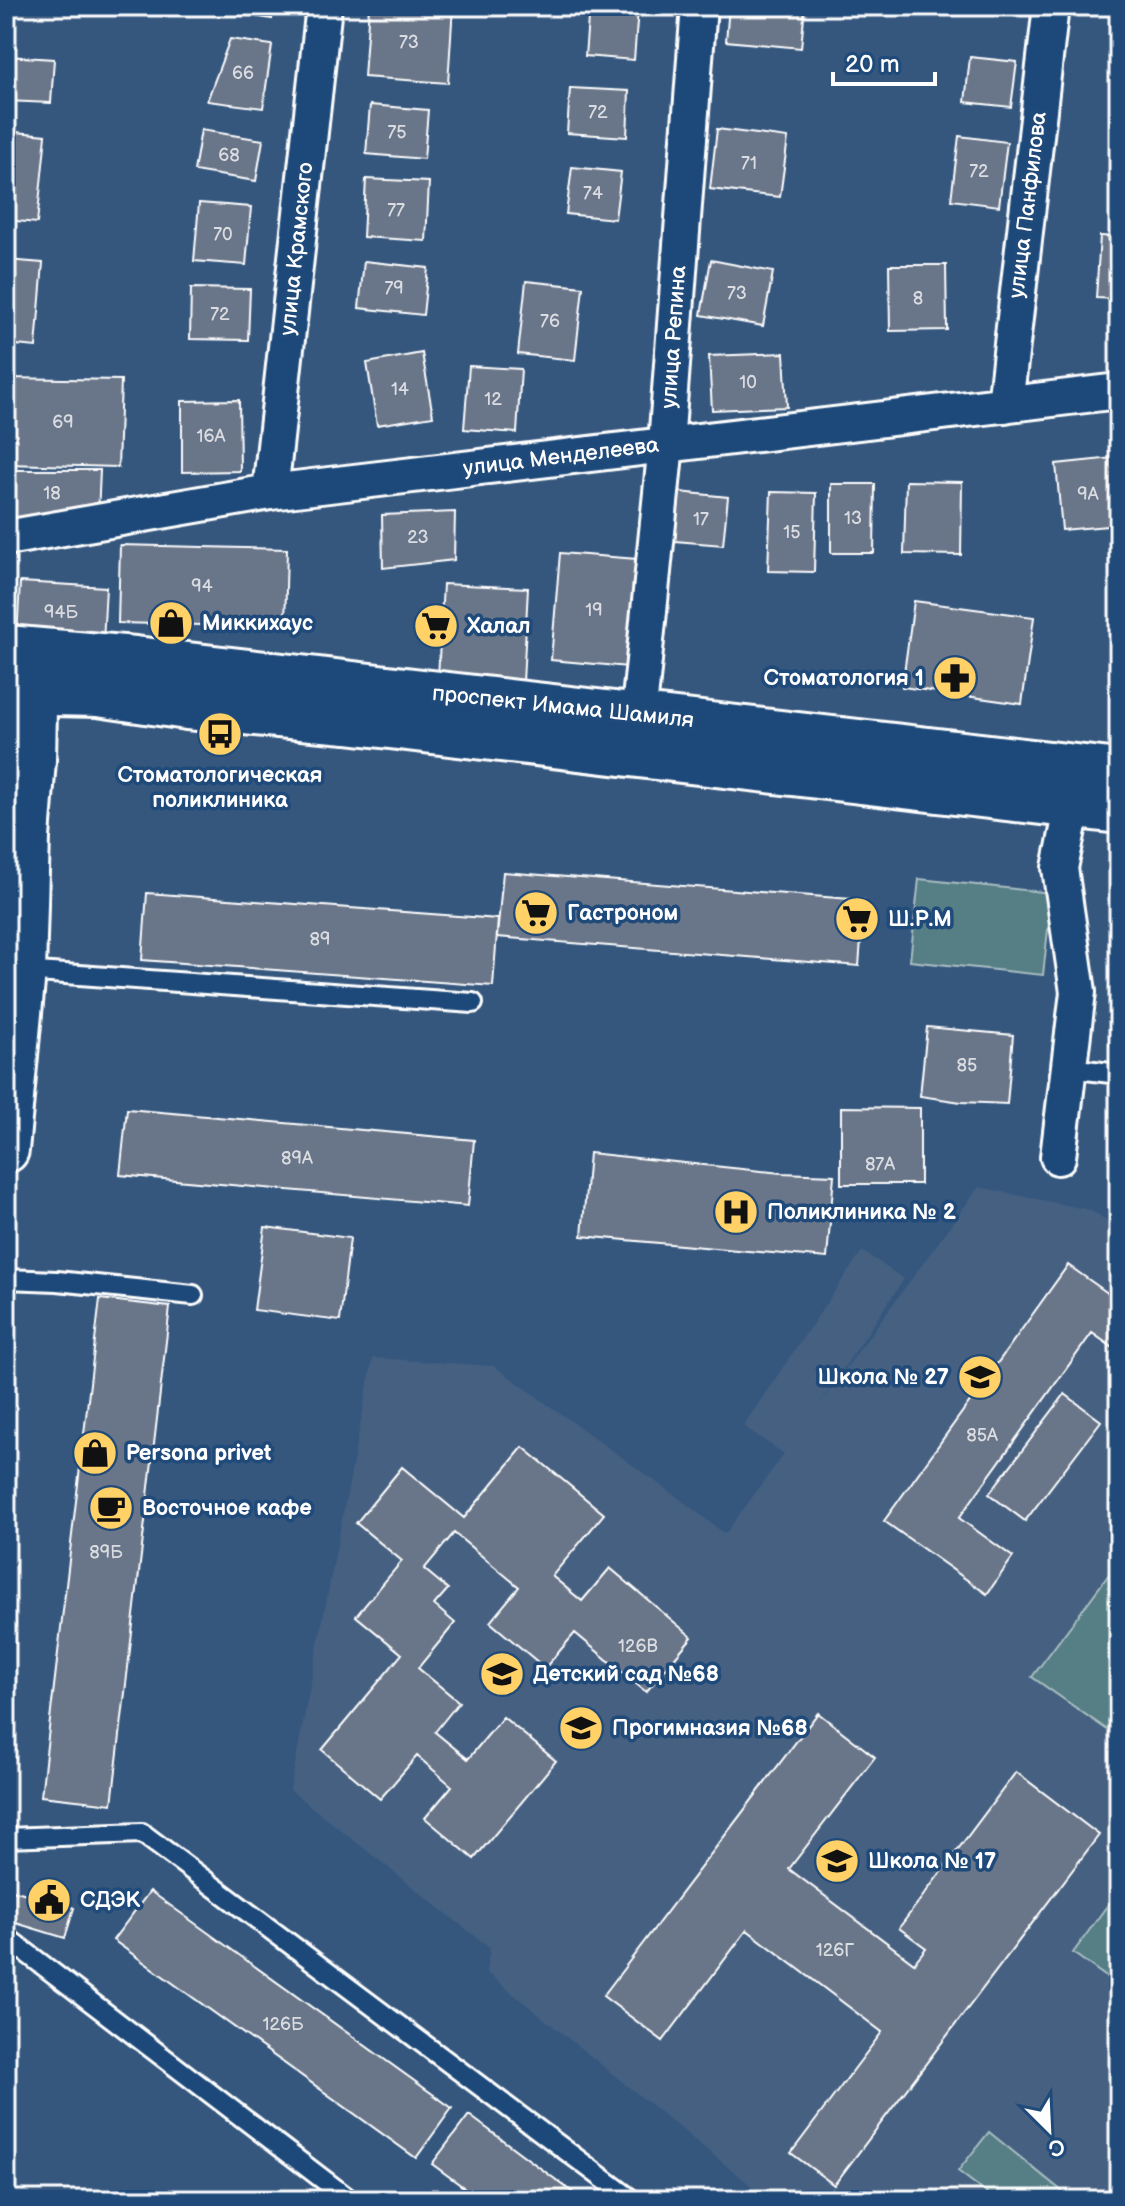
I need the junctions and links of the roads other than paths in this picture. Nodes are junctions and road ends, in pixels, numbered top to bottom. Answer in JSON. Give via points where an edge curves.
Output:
{"nodes":[{"id":1,"x":324,"y":6,"type":"edge"},
{"id":2,"x":699,"y":6,"type":"edge"},
{"id":3,"x":1051,"y":6,"type":"edge"},
{"id":4,"x":1119,"y":391,"type":"edge"},
{"id":5,"x":1005,"y":405,"type":"junction"},
{"id":6,"x":666,"y":444,"type":"junction"},
{"id":7,"x":270,"y":492,"type":"junction"},
{"id":8,"x":6,"y":538,"type":"edge"},
{"id":9,"x":21,"y":649,"type":"edge"},
{"id":10,"x":20,"y":692,"type":"edge"},
{"id":11,"x":636,"y":735,"type":"junction"},
{"id":12,"x":19,"y":759,"type":"edge"},
{"id":13,"x":1084,"y":783,"type":"edge"},
{"id":14,"x":1119,"y":811,"type":"edge"},
{"id":15,"x":23,"y":971,"type":"junction"},
{"id":16,"x":473,"y":1003,"type":"dead end"},
{"id":17,"x":1069,"y":1068,"type":"junction"},
{"id":18,"x":1119,"y":1074,"type":"edge"},
{"id":19,"x":6,"y":1150,"type":"edge"},
{"id":20,"x":1058,"y":1157,"type":"dead end"},
{"id":21,"x":6,"y":1279,"type":"edge"},
{"id":22,"x":193,"y":1295,"type":"dead end"},
{"id":23,"x":6,"y":1838,"type":"edge"},
{"id":24,"x":6,"y":1937,"type":"edge"},
{"id":25,"x":350,"y":2200,"type":"edge"},
{"id":26,"x":632,"y":2200,"type":"edge"}],
"edges":[{"from":1,"to":7,"type":"street","name":"улица Крамского"},
{"from":2,"to":6,"type":"street","name":"улица Репина"},
{"from":3,"to":5,"type":"street","name":"улица Панфилова"},
{"from":4,"to":5,"type":"street","name":"улица Менделеева"},
{"from":5,"to":6,"type":"street","name":"улица Менделеева"},
{"from":6,"to":7,"type":"street","name":"улица Менделеева"},
{"from":6,"to":11,"type":"street","name":"улица Репина"},
{"from":7,"to":8,"type":"street","name":"улица Менделеева"},
{"from":9,"to":10,"type":"main road"},
{"from":9,"to":11,"type":"main road","name":"проспект Имама Шамиля","via":[[135,659]]},
{"from":10,"to":11,"type":"main road","name":"проспект Имама Шамиля","via":[[98,694],[347,721]]},
{"from":10,"to":12,"type":"main road"},
{"from":11,"to":13,"type":"main road","name":"проспект Имама Шамиля"},
{"from":12,"to":15,"type":"main road","via":[[27,837]]},
{"from":13,"to":14,"type":"main road","name":"проспект Имама Шамиля"},
{"from":13,"to":17,"type":"street","via":[[1060,868],[1078,992]]},
{"from":15,"to":16,"type":"lane"},
{"from":15,"to":19,"type":"main road"},
{"from":17,"to":18,"type":"lane"},
{"from":17,"to":20,"type":"street"},
{"from":21,"to":22,"type":"lane"},
{"from":23,"to":26,"type":"lane","via":[[142,1833]]},
{"from":24,"to":25,"type":"lane"}]}
